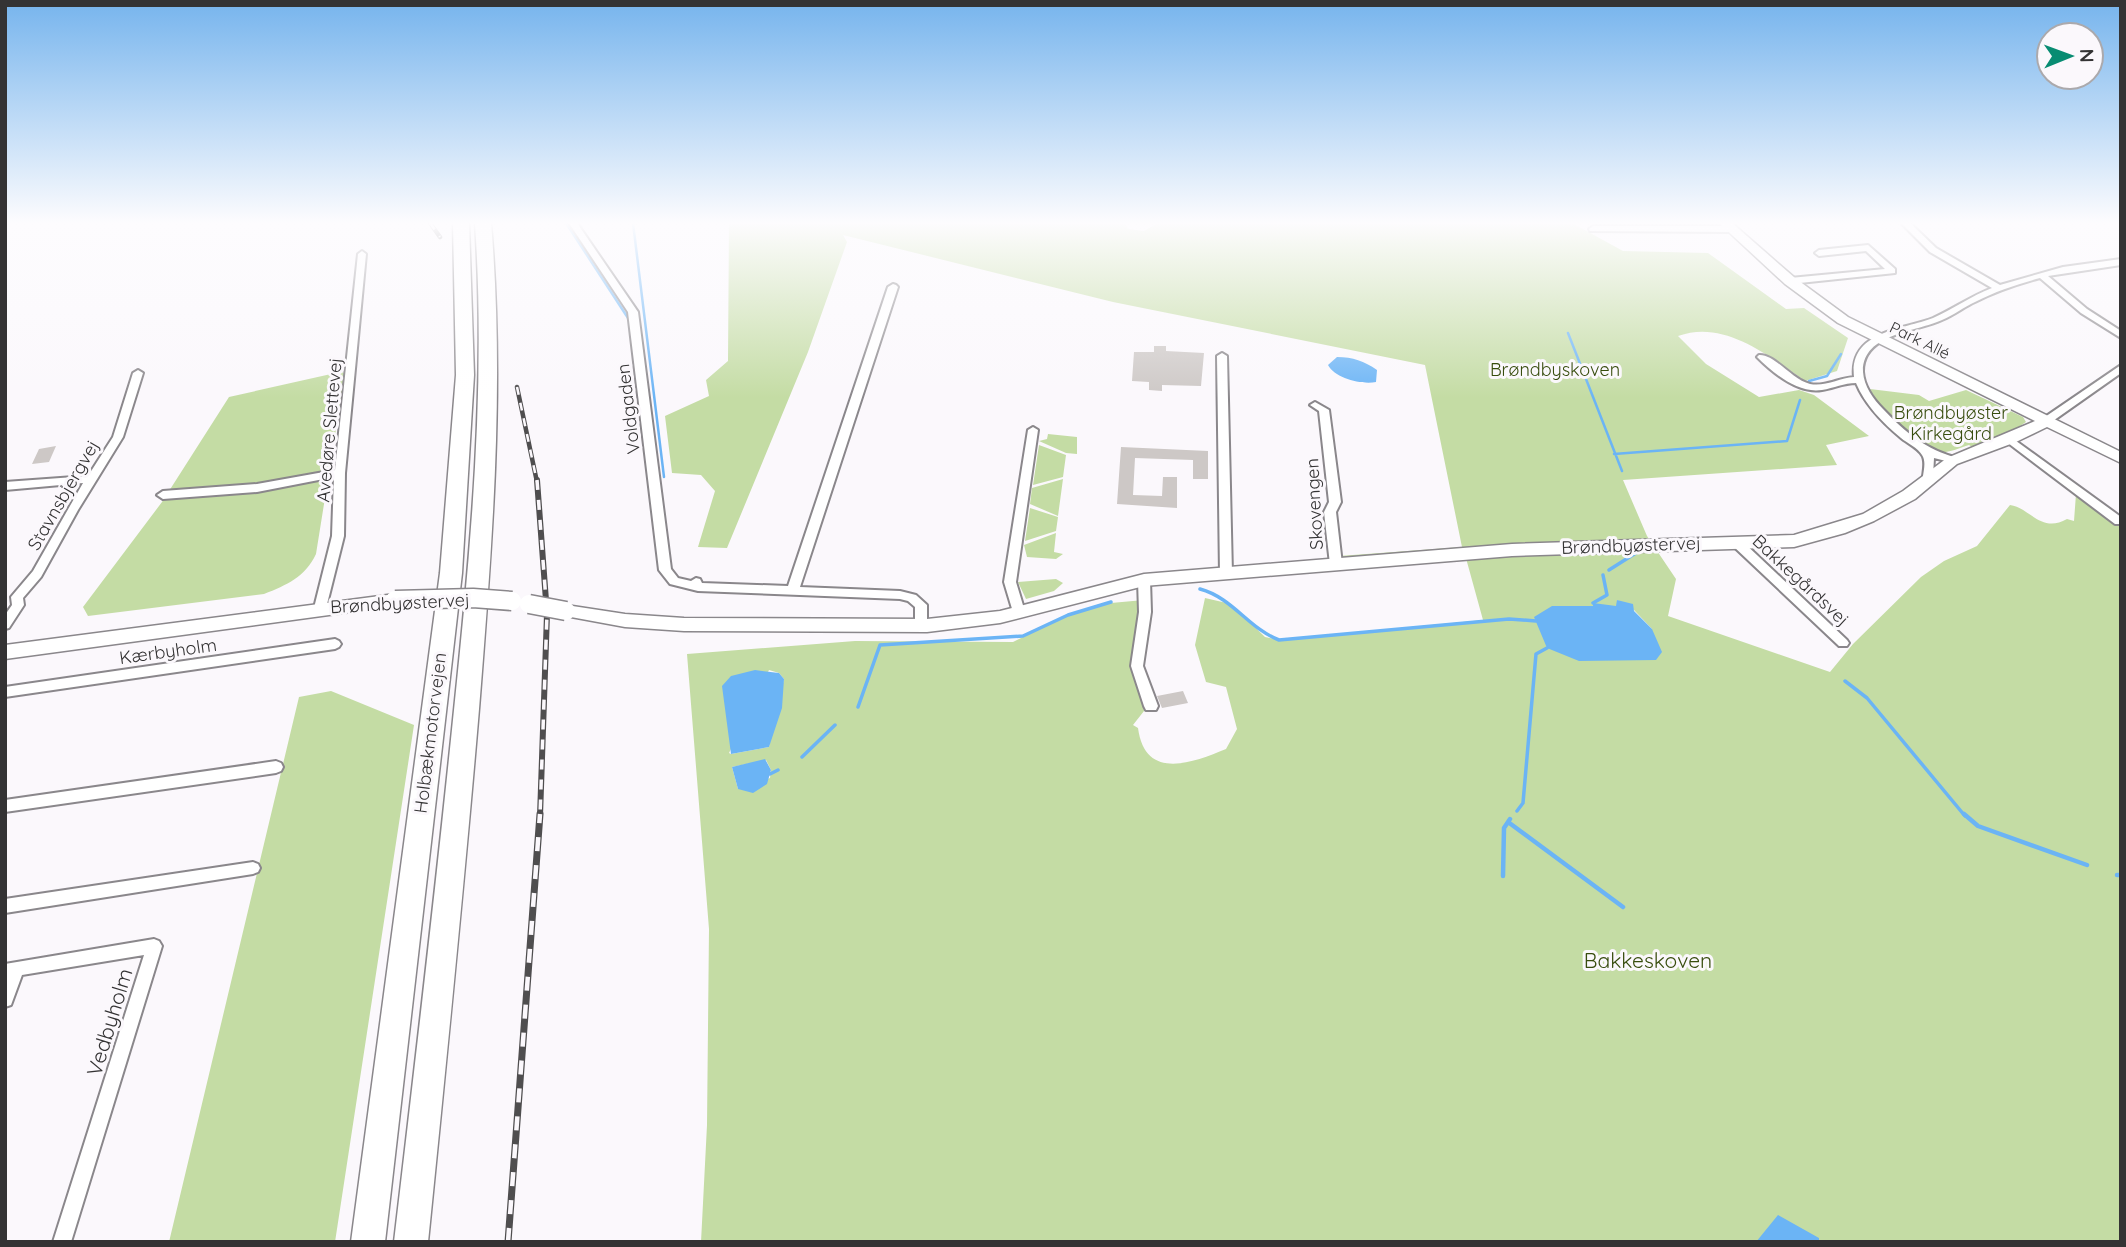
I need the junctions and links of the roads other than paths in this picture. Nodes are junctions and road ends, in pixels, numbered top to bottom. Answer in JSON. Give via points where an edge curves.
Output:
{"nodes":[{"id":1,"x":359,"y":281,"type":"edge"},
{"id":2,"x":463,"y":281,"type":"edge"},
{"id":3,"x":488,"y":281,"type":"edge"},
{"id":4,"x":612,"y":281,"type":"edge"},
{"id":5,"x":1790,"y":281,"type":"edge"},
{"id":6,"x":1987,"y":281,"type":"edge"},
{"id":7,"x":2023,"y":281,"type":"edge"},
{"id":8,"x":2049,"y":281,"type":"edge"},
{"id":9,"x":893,"y":287,"type":"dead end"},
{"id":10,"x":2000,"y":289,"type":"junction"},
{"id":11,"x":2121,"y":335,"type":"edge"},
{"id":12,"x":1878,"y":340,"type":"junction"},
{"id":13,"x":1222,"y":356,"type":"dead end"},
{"id":14,"x":1762,"y":357,"type":"dead end"},
{"id":15,"x":2121,"y":368,"type":"edge"},
{"id":16,"x":138,"y":373,"type":"dead end"},
{"id":17,"x":1860,"y":381,"type":"junction"},
{"id":18,"x":1315,"y":405,"type":"dead end"},
{"id":19,"x":2046,"y":421,"type":"junction"},
{"id":20,"x":1032,"y":430,"type":"dead end"},
{"id":21,"x":2012,"y":441,"type":"junction"},
{"id":22,"x":1926,"y":451,"type":"junction"},
{"id":23,"x":2121,"y":458,"type":"edge"},
{"id":24,"x":1954,"y":460,"type":"junction"},
{"id":25,"x":340,"y":472,"type":"junction"},
{"id":26,"x":1928,"y":476,"type":"junction"},
{"id":27,"x":91,"y":479,"type":"junction"},
{"id":28,"x":5,"y":486,"type":"edge"},
{"id":29,"x":163,"y":495,"type":"dead end"},
{"id":30,"x":2119,"y":521,"type":"dead end"},
{"id":31,"x":1736,"y":542,"type":"junction"},
{"id":32,"x":1336,"y":564,"type":"junction"},
{"id":33,"x":1226,"y":574,"type":"junction"},
{"id":34,"x":1144,"y":580,"type":"junction"},
{"id":35,"x":696,"y":583,"type":"joint"},
{"id":36,"x":792,"y":592,"type":"junction"},
{"id":37,"x":11,"y":594,"type":"edge"},
{"id":38,"x":320,"y":608,"type":"junction"},
{"id":39,"x":1018,"y":612,"type":"junction"},
{"id":40,"x":5,"y":625,"type":"edge"},
{"id":41,"x":921,"y":625,"type":"junction"},
{"id":42,"x":1843,"y":643,"type":"dead end"},
{"id":43,"x":335,"y":645,"type":"dead end"},
{"id":44,"x":5,"y":652,"type":"edge"},
{"id":45,"x":5,"y":692,"type":"edge"},
{"id":46,"x":1151,"y":706,"type":"dead end"},
{"id":47,"x":276,"y":767,"type":"dead end"},
{"id":48,"x":5,"y":806,"type":"edge"},
{"id":49,"x":253,"y":867,"type":"dead end"},
{"id":50,"x":5,"y":906,"type":"edge"},
{"id":51,"x":11,"y":970,"type":"edge"},
{"id":52,"x":5,"y":1000,"type":"edge"},
{"id":53,"x":62,"y":1242,"type":"edge"},
{"id":54,"x":368,"y":1242,"type":"edge"},
{"id":55,"x":411,"y":1242,"type":"edge"}],
"edges":[{"from":1,"to":25,"type":"street","name":"Avedøre Slettevej"},
{"from":2,"to":54,"type":"highway","name":"Holbækmotorvejen","via":[[465,375],[451,573]]},
{"from":3,"to":55,"type":"highway","name":"Holbækmotorvejen","via":[[486,478],[463,750]]},
{"from":4,"to":35,"type":"street","name":"Voldgaden","via":[[633,312],[665,570],[674,581]]},
{"from":5,"to":12,"type":"street","name":"Park Allé"},
{"from":6,"to":10,"type":"street"},
{"from":7,"to":10,"type":"street"},
{"from":8,"to":11,"type":"street"},
{"from":9,"to":36,"type":"street"},
{"from":10,"to":12,"type":"street","via":[[1937,320]]},
{"from":12,"to":17,"type":"street","via":[[1858,364]]},
{"from":12,"to":19,"type":"street","name":"Park Allé"},
{"from":13,"to":33,"type":"street"},
{"from":14,"to":17,"type":"street","via":[[1804,385]]},
{"from":15,"to":19,"type":"street","name":"Brøndbyøstervej"},
{"from":16,"to":27,"type":"street","name":"Stavnsbjergvej","via":[[118,437]]},
{"from":17,"to":22,"type":"street","via":[[1876,408]]},
{"from":18,"to":32,"type":"street","name":"Skovengen","via":[[1324,410],[1335,502],[1330,512]]},
{"from":19,"to":21,"type":"street","name":"Brøndbyøstervej"},
{"from":19,"to":23,"type":"street","name":"Park Allé"},
{"from":20,"to":39,"type":"street","via":[[1010,582]]},
{"from":21,"to":24,"type":"street","name":"Brøndbyøstervej"},
{"from":21,"to":30,"type":"street"},
{"from":22,"to":24,"type":"street"},
{"from":22,"to":26,"type":"street"},
{"from":24,"to":26,"type":"street","name":"Brøndbyøstervej"},
{"from":25,"to":29,"type":"street","via":[[257,488]]},
{"from":25,"to":38,"type":"street","name":"Avedøre Slettevej","via":[[338,536]]},
{"from":26,"to":31,"type":"street","name":"Brøndbyøstervej","via":[[1897,503],[1824,534],[1794,541]]},
{"from":27,"to":28,"type":"street"},
{"from":27,"to":37,"type":"street","name":"Stavnsbjergvej","via":[[37,574]]},
{"from":31,"to":32,"type":"street","name":"Brøndbyøstervej","via":[[1584,546]]},
{"from":31,"to":42,"type":"street","name":"Bakkegårdsvej"},
{"from":32,"to":33,"type":"street","name":"Brøndbyøstervej"},
{"from":33,"to":34,"type":"street","name":"Brøndbyøstervej"},
{"from":34,"to":39,"type":"street","name":"Brøndbyøstervej"},
{"from":34,"to":46,"type":"street","via":[[1145,612],[1137,666]]},
{"from":35,"to":36,"type":"street"},
{"from":36,"to":41,"type":"street","via":[[908,596],[921,605]]},
{"from":37,"to":40,"type":"street","name":"Stavnsbjergvej","via":[[18,605]]},
{"from":38,"to":41,"type":"street","name":"Brøndbyøstervej","bridge":true,"via":[[461,598],[665,626]]},
{"from":38,"to":44,"type":"street","name":"Brøndbyøstervej"},
{"from":39,"to":41,"type":"street","name":"Brøndbyøstervej"},
{"from":43,"to":45,"type":"street","name":"Kærbyholm"},
{"from":47,"to":48,"type":"street"},
{"from":49,"to":50,"type":"street"},
{"from":51,"to":52,"type":"street","name":"Vedbyholm"},
{"from":51,"to":53,"type":"street","name":"Vedbyholm","via":[[155,946]]}]}
